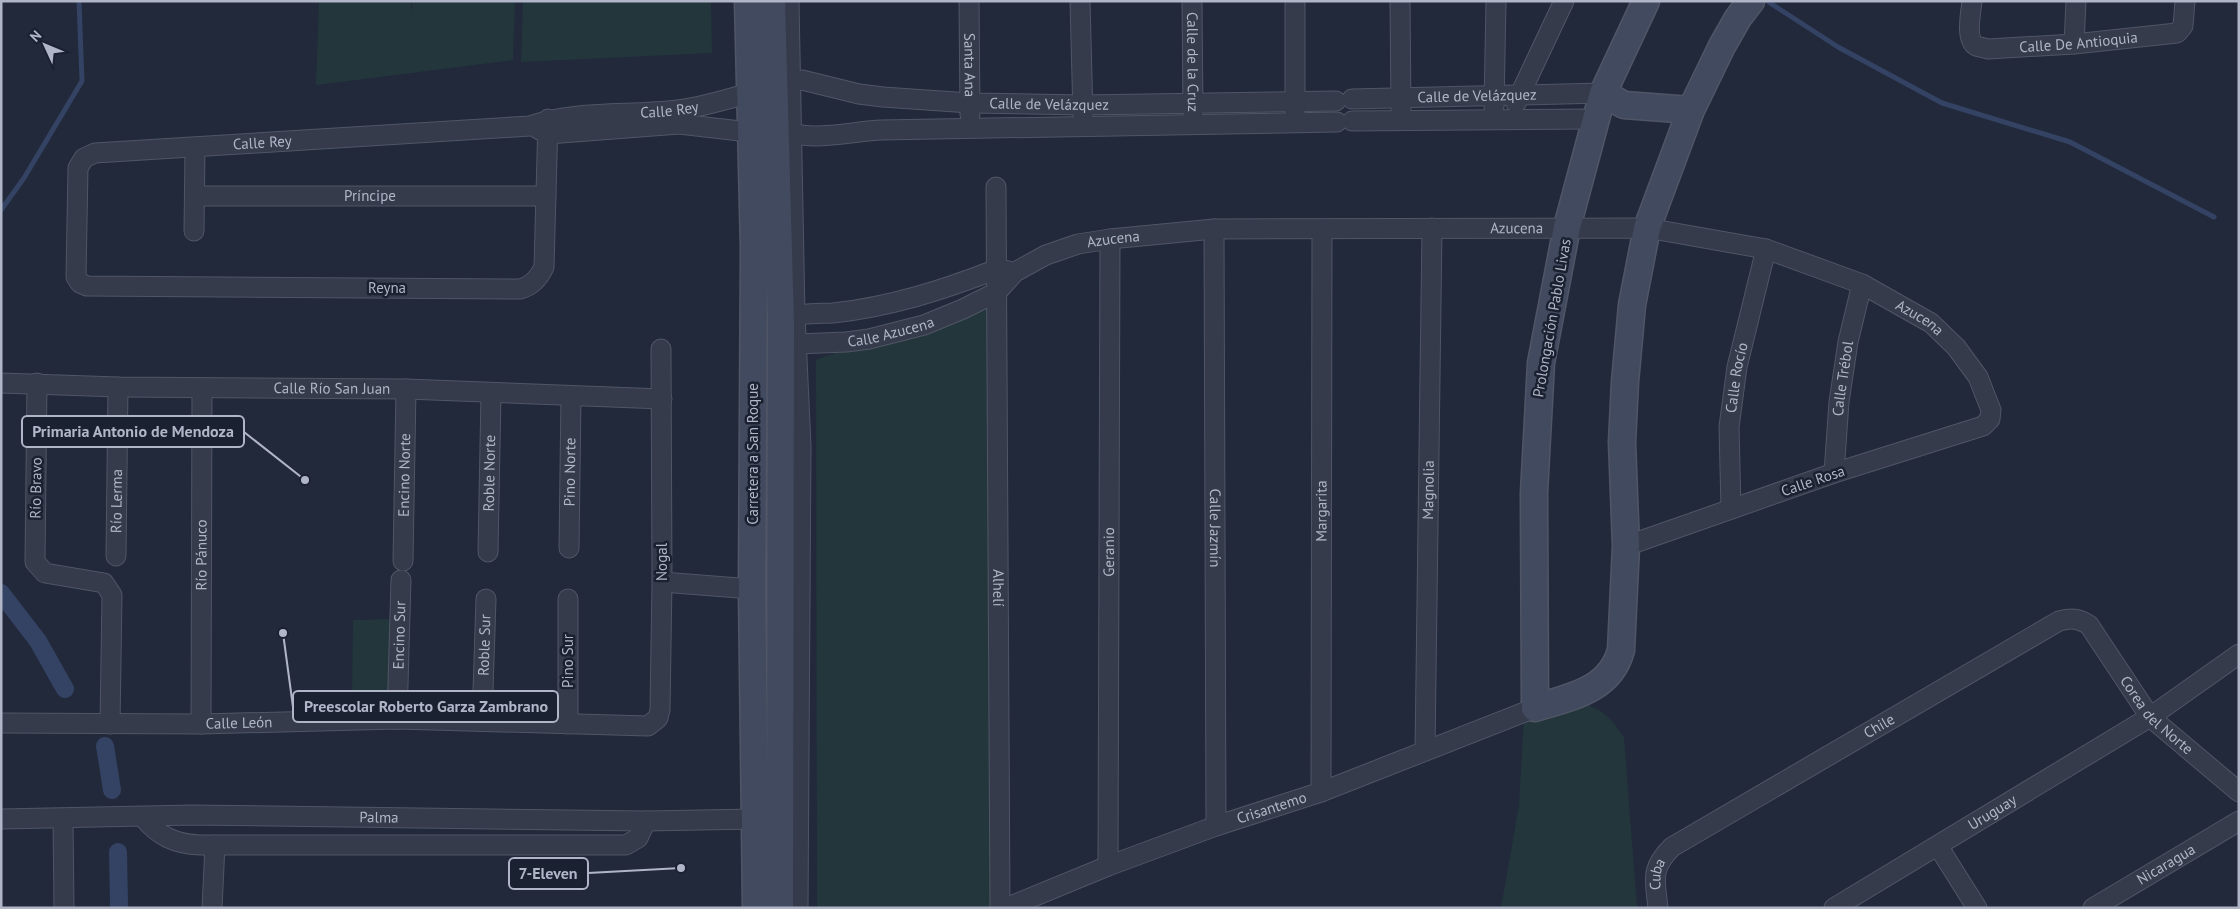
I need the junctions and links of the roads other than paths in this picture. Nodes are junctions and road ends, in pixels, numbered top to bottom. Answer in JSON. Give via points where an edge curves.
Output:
{"nodes":[{"id":1,"x":748,"y":1,"type":"edge"},
{"id":2,"x":772,"y":1,"type":"edge"},
{"id":3,"x":789,"y":1,"type":"edge"},
{"id":4,"x":969,"y":1,"type":"edge"},
{"id":5,"x":1080,"y":1,"type":"edge"},
{"id":6,"x":1192,"y":1,"type":"edge"},
{"id":7,"x":1295,"y":1,"type":"edge"},
{"id":8,"x":1400,"y":1,"type":"edge"},
{"id":9,"x":1496,"y":1,"type":"edge"},
{"id":10,"x":1564,"y":1,"type":"edge"},
{"id":11,"x":1646,"y":1,"type":"edge"},
{"id":12,"x":1972,"y":1,"type":"edge"},
{"id":13,"x":2076,"y":1,"type":"edge"},
{"id":14,"x":1745,"y":10,"type":"edge"},
{"id":15,"x":2185,"y":11,"type":"edge"},
{"id":16,"x":748,"y":31,"type":"junction"},
{"id":17,"x":2074,"y":44,"type":"junction"},
{"id":18,"x":749,"y":93,"type":"junction"},
{"id":19,"x":1520,"y":93,"type":"junction"},
{"id":20,"x":1495,"y":95,"type":"junction"},
{"id":21,"x":883,"y":97,"type":"junction"},
{"id":22,"x":1402,"y":97,"type":"junction"},
{"id":23,"x":1613,"y":99,"type":"junction"},
{"id":24,"x":1296,"y":101,"type":"junction"},
{"id":25,"x":970,"y":103,"type":"junction"},
{"id":26,"x":1193,"y":103,"type":"junction"},
{"id":27,"x":1083,"y":105,"type":"junction"},
{"id":28,"x":1691,"y":110,"type":"junction"},
{"id":29,"x":775,"y":114,"type":"junction"},
{"id":30,"x":678,"y":117,"type":"junction"},
{"id":31,"x":1596,"y":119,"type":"junction"},
{"id":32,"x":1401,"y":120,"type":"junction"},
{"id":33,"x":1501,"y":121,"type":"junction"},
{"id":34,"x":1294,"y":122,"type":"junction"},
{"id":35,"x":1193,"y":124,"type":"junction"},
{"id":36,"x":548,"y":126,"type":"junction"},
{"id":37,"x":1082,"y":127,"type":"junction"},
{"id":38,"x":970,"y":128,"type":"junction"},
{"id":39,"x":881,"y":130,"type":"junction"},
{"id":40,"x":195,"y":148,"type":"junction"},
{"id":41,"x":996,"y":187,"type":"dead end"},
{"id":42,"x":195,"y":196,"type":"junction"},
{"id":43,"x":546,"y":196,"type":"junction"},
{"id":44,"x":1567,"y":227,"type":"junction"},
{"id":45,"x":1432,"y":228,"type":"junction"},
{"id":46,"x":1647,"y":228,"type":"junction"},
{"id":47,"x":1214,"y":229,"type":"junction"},
{"id":48,"x":1322,"y":230,"type":"junction"},
{"id":49,"x":194,"y":232,"type":"dead end"},
{"id":50,"x":1110,"y":239,"type":"junction"},
{"id":51,"x":1766,"y":248,"type":"junction"},
{"id":52,"x":754,"y":249,"type":"junction"},
{"id":53,"x":1006,"y":271,"type":"junction"},
{"id":54,"x":76,"y":277,"type":"joint"},
{"id":55,"x":1862,"y":284,"type":"junction"},
{"id":56,"x":997,"y":292,"type":"junction"},
{"id":57,"x":786,"y":330,"type":"junction"},
{"id":58,"x":661,"y":349,"type":"dead end"},
{"id":59,"x":1,"y":383,"type":"edge"},
{"id":60,"x":37,"y":383,"type":"junction"},
{"id":61,"x":118,"y":387,"type":"junction"},
{"id":62,"x":202,"y":388,"type":"junction"},
{"id":63,"x":406,"y":389,"type":"junction"},
{"id":64,"x":491,"y":393,"type":"junction"},
{"id":65,"x":571,"y":396,"type":"junction"},
{"id":66,"x":662,"y":399,"type":"junction"},
{"id":67,"x":754,"y":407,"type":"junction"},
{"id":68,"x":1991,"y":410,"type":"joint"},
{"id":69,"x":1834,"y":474,"type":"junction"},
{"id":70,"x":780,"y":506,"type":"junction"},
{"id":71,"x":1731,"y":509,"type":"junction"},
{"id":72,"x":1626,"y":546,"type":"junction"},
{"id":73,"x":569,"y":548,"type":"dead end"},
{"id":74,"x":488,"y":552,"type":"dead end"},
{"id":75,"x":116,"y":556,"type":"dead end"},
{"id":76,"x":402,"y":561,"type":"dead end"},
{"id":77,"x":401,"y":580,"type":"dead end"},
{"id":78,"x":662,"y":582,"type":"junction"},
{"id":79,"x":752,"y":588,"type":"junction"},
{"id":80,"x":486,"y":599,"type":"dead end"},
{"id":81,"x":568,"y":599,"type":"dead end"},
{"id":82,"x":2089,"y":625,"type":"joint"},
{"id":83,"x":2239,"y":654,"type":"edge"},
{"id":84,"x":780,"y":666,"type":"junction"},
{"id":85,"x":1535,"y":708,"type":"junction"},
{"id":86,"x":2150,"y":717,"type":"junction"},
{"id":87,"x":396,"y":720,"type":"junction"},
{"id":88,"x":482,"y":721,"type":"junction"},
{"id":89,"x":1,"y":723,"type":"edge"},
{"id":90,"x":654,"y":723,"type":"joint"},
{"id":91,"x":110,"y":724,"type":"junction"},
{"id":92,"x":201,"y":724,"type":"junction"},
{"id":93,"x":568,"y":724,"type":"junction"},
{"id":94,"x":1424,"y":751,"type":"junction"},
{"id":95,"x":1321,"y":792,"type":"junction"},
{"id":96,"x":2239,"y":792,"type":"edge"},
{"id":97,"x":143,"y":817,"type":"junction"},
{"id":98,"x":1,"y":819,"type":"edge"},
{"id":99,"x":63,"y":819,"type":"junction"},
{"id":100,"x":755,"y":819,"type":"junction"},
{"id":101,"x":2239,"y":820,"type":"edge"},
{"id":102,"x":646,"y":821,"type":"junction"},
{"id":103,"x":1216,"y":826,"type":"junction"},
{"id":104,"x":215,"y":845,"type":"junction"},
{"id":105,"x":1938,"y":846,"type":"junction"},
{"id":106,"x":1672,"y":847,"type":"joint"},
{"id":107,"x":1108,"y":866,"type":"junction"},
{"id":108,"x":64,"y":908,"type":"edge"},
{"id":109,"x":212,"y":908,"type":"edge"},
{"id":110,"x":756,"y":908,"type":"edge"},
{"id":111,"x":780,"y":908,"type":"edge"},
{"id":112,"x":798,"y":908,"type":"edge"},
{"id":113,"x":1000,"y":908,"type":"edge"},
{"id":114,"x":1006,"y":908,"type":"edge"},
{"id":115,"x":1658,"y":908,"type":"edge"},
{"id":116,"x":1834,"y":908,"type":"edge"},
{"id":117,"x":1977,"y":908,"type":"edge"},
{"id":118,"x":2093,"y":908,"type":"edge"}],
"edges":[{"from":1,"to":16,"type":"main road","name":"Carretera a San Roque"},
{"from":2,"to":29,"type":"main road","name":"Carretera a San Roque"},
{"from":3,"to":29,"type":"street"},
{"from":4,"to":25,"type":"street","name":"Santa Ana"},
{"from":5,"to":27,"type":"street"},
{"from":6,"to":26,"type":"street","name":"Calle de la Cruz"},
{"from":7,"to":24,"type":"street"},
{"from":8,"to":22,"type":"street"},
{"from":9,"to":20,"type":"street"},
{"from":10,"to":19,"type":"street"},
{"from":11,"to":23,"type":"main road"},
{"from":12,"to":17,"type":"street","name":"Calle De Antioquia","via":[[1970,35],[1976,46],[1988,49]]},
{"from":13,"to":17,"type":"street"},
{"from":14,"to":28,"type":"main road"},
{"from":15,"to":17,"type":"street","name":"Calle De Antioquia","via":[[2183,26],[2177,32]]},
{"from":16,"to":18,"type":"main road","name":"Carretera a San Roque"},
{"from":16,"to":29,"type":"main road","via":[[761,97]]},
{"from":18,"to":29,"type":"main road","name":"Carretera a San Roque"},
{"from":18,"to":30,"type":"street","name":"Calle Rey"},
{"from":19,"to":20,"type":"street","name":"Calle de Velázquez"},
{"from":19,"to":23,"type":"street","name":"Calle de Velázquez"},
{"from":19,"to":33,"type":"street"},
{"from":20,"to":22,"type":"street","name":"Calle de Velázquez"},
{"from":20,"to":33,"type":"street"},
{"from":21,"to":25,"type":"street","name":"Calle de Velázquez"},
{"from":21,"to":29,"type":"street","name":"Calle de Velázquez","via":[[859,94],[815,81]]},
{"from":21,"to":39,"type":"street"},
{"from":22,"to":24,"type":"street","name":"Calle de Velázquez"},
{"from":22,"to":32,"type":"street"},
{"from":23,"to":28,"type":"main road"},
{"from":23,"to":31,"type":"main road"},
{"from":24,"to":26,"type":"street","name":"Calle de Velázquez"},
{"from":24,"to":34,"type":"street"},
{"from":25,"to":27,"type":"street","name":"Calle de Velázquez"},
{"from":25,"to":38,"type":"street","name":"Santa Ana"},
{"from":26,"to":27,"type":"street","name":"Calle de Velázquez"},
{"from":26,"to":35,"type":"street","name":"Calle de la Cruz"},
{"from":27,"to":37,"type":"street"},
{"from":28,"to":46,"type":"main road"},
{"from":29,"to":30,"type":"street","name":"Calle Rey","via":[[724,127]]},
{"from":29,"to":39,"type":"street","name":"Calle de Velázquez","via":[[809,137]]},
{"from":29,"to":52,"type":"main road","name":"Carretera a San Roque","via":[[752,188]]},
{"from":29,"to":57,"type":"main road","name":"Carretera a San Roque"},
{"from":30,"to":36,"type":"street","name":"Calle Rey"},
{"from":31,"to":33,"type":"street","name":"Calle de Velázquez"},
{"from":31,"to":44,"type":"main road","name":"Prolongación Pablo Livas"},
{"from":32,"to":33,"type":"street","name":"Calle de Velázquez"},
{"from":32,"to":34,"type":"street","name":"Calle de Velázquez"},
{"from":34,"to":35,"type":"street","name":"Calle de Velázquez"},
{"from":35,"to":37,"type":"street","name":"Calle de Velázquez"},
{"from":36,"to":40,"type":"street","name":"Calle Rey"},
{"from":36,"to":43,"type":"street","name":"Reyna"},
{"from":37,"to":38,"type":"street","name":"Calle de Velázquez"},
{"from":38,"to":39,"type":"street","name":"Calle de Velázquez"},
{"from":40,"to":42,"type":"street"},
{"from":40,"to":54,"type":"street","name":"Calle Rey","via":[[95,153],[84,158],[78,168]]},
{"from":41,"to":53,"type":"street"},
{"from":42,"to":43,"type":"street","name":"Príncipe"},
{"from":42,"to":49,"type":"street"},
{"from":43,"to":54,"type":"street","name":"Reyna","via":[[544,267],[533,284],[520,289],[87,286]]},
{"from":44,"to":45,"type":"street","name":"Azucena"},
{"from":44,"to":46,"type":"street","name":"Azucena"},
{"from":44,"to":85,"type":"main road","name":"Prolongación Pablo Livas","via":[[1537,404]]},
{"from":45,"to":48,"type":"street","name":"Azucena"},
{"from":45,"to":94,"type":"street","name":"Magnolia"},
{"from":46,"to":51,"type":"street","name":"Azucena"},
{"from":46,"to":72,"type":"main road","via":[[1632,305],[1625,382],[1622,442]]},
{"from":47,"to":48,"type":"street","name":"Azucena"},
{"from":47,"to":50,"type":"street","name":"Azucena"},
{"from":47,"to":103,"type":"street","name":"Calle Jazmín"},
{"from":48,"to":95,"type":"street","name":"Margarita"},
{"from":50,"to":53,"type":"street","name":"Azucena","via":[[1078,244]]},
{"from":50,"to":107,"type":"street","name":"Geranio"},
{"from":51,"to":55,"type":"street","name":"Azucena"},
{"from":51,"to":71,"type":"street","name":"Calle Rocío","via":[[1735,377],[1729,427]]},
{"from":52,"to":57,"type":"main road","via":[[761,300]]},
{"from":52,"to":67,"type":"main road","name":"Carretera a San Roque"},
{"from":53,"to":56,"type":"street","name":"Azucena"},
{"from":53,"to":57,"type":"street","name":"Azucena","via":[[916,298]]},
{"from":55,"to":68,"type":"street","name":"Azucena","via":[[1931,323],[1950,341],[1978,377]]},
{"from":55,"to":69,"type":"street","name":"Calle Trébol","via":[[1848,342],[1839,402]]},
{"from":56,"to":57,"type":"street","name":"Calle Azucena","via":[[924,325],[869,339],[817,344]]},
{"from":56,"to":113,"type":"street","name":"Alhelí"},
{"from":57,"to":67,"type":"main road","via":[[763,360]]},
{"from":57,"to":70,"type":"main road","name":"Carretera a San Roque"},
{"from":57,"to":112,"type":"street","via":[[800,446]]},
{"from":58,"to":66,"type":"street","name":"Nogal"},
{"from":59,"to":60,"type":"street","name":"Calle Río San Juan"},
{"from":60,"to":61,"type":"street","name":"Calle Río San Juan"},
{"from":60,"to":91,"type":"street","name":"Río Bravo","via":[[35,562],[45,572],[104,583],[112,595]]},
{"from":61,"to":62,"type":"street","name":"Calle Río San Juan"},
{"from":61,"to":75,"type":"street","name":"Río Lerma"},
{"from":62,"to":63,"type":"street","name":"Calle Río San Juan"},
{"from":62,"to":92,"type":"street","name":"Río Pánuco"},
{"from":63,"to":64,"type":"street","name":"Calle Río San Juan"},
{"from":63,"to":76,"type":"street","name":"Encino Norte"},
{"from":64,"to":65,"type":"street","name":"Calle Río San Juan"},
{"from":64,"to":74,"type":"street","name":"Roble Norte"},
{"from":65,"to":66,"type":"street","name":"Calle Río San Juan"},
{"from":65,"to":73,"type":"street","name":"Pino Norte"},
{"from":66,"to":78,"type":"street","name":"Nogal"},
{"from":67,"to":79,"type":"main road","name":"Carretera a San Roque"},
{"from":68,"to":69,"type":"street","name":"Calle Rosa","via":[[1990,419],[1984,426]]},
{"from":69,"to":71,"type":"street","name":"Calle Rosa"},
{"from":70,"to":79,"type":"main road","via":[[772,538]]},
{"from":70,"to":84,"type":"main road","name":"Carretera a San Roque"},
{"from":71,"to":72,"type":"street","name":"Calle Rosa"},
{"from":72,"to":85,"type":"main road","via":[[1621,650],[1615,666],[1591,690]]},
{"from":77,"to":87,"type":"street","name":"Encino Sur"},
{"from":78,"to":79,"type":"street"},
{"from":78,"to":90,"type":"street","name":"Nogal","via":[[660,710]]},
{"from":79,"to":84,"type":"main road"},
{"from":79,"to":100,"type":"main road","name":"Carretera a San Roque"},
{"from":80,"to":88,"type":"street","name":"Roble Sur"},
{"from":81,"to":93,"type":"street","name":"Pino Sur"},
{"from":82,"to":86,"type":"street","name":"Corea del Norte"},
{"from":82,"to":106,"type":"street","name":"Chile","via":[[2080,619],[2059,621]]},
{"from":83,"to":86,"type":"street","name":"Uruguay"},
{"from":84,"to":111,"type":"main road","name":"Carretera a San Roque"},
{"from":85,"to":94,"type":"street","name":"Crisantemo"},
{"from":86,"to":96,"type":"street","name":"Corea del Norte"},
{"from":86,"to":105,"type":"street","name":"Uruguay"},
{"from":87,"to":88,"type":"street","name":"Calle León"},
{"from":87,"to":92,"type":"street","name":"Calle León"},
{"from":88,"to":93,"type":"street","name":"Calle León"},
{"from":89,"to":91,"type":"street","name":"Calle León"},
{"from":90,"to":93,"type":"street","name":"Calle León","via":[[640,727]]},
{"from":91,"to":92,"type":"street","name":"Calle León"},
{"from":94,"to":95,"type":"street","name":"Crisantemo"},
{"from":95,"to":103,"type":"street","name":"Crisantemo"},
{"from":97,"to":99,"type":"street","name":"Palma"},
{"from":97,"to":102,"type":"street","name":"Palma"},
{"from":97,"to":104,"type":"street","via":[[153,829],[169,839],[186,844]]},
{"from":98,"to":99,"type":"street","name":"Palma"},
{"from":99,"to":108,"type":"street"},
{"from":100,"to":102,"type":"street","name":"Palma"},
{"from":100,"to":110,"type":"main road","name":"Carretera a San Roque"},
{"from":101,"to":118,"type":"street","name":"Nicaragua"},
{"from":102,"to":104,"type":"street","via":[[638,838],[626,845]]},
{"from":103,"to":107,"type":"street","name":"Crisantemo"},
{"from":104,"to":109,"type":"street"},
{"from":105,"to":116,"type":"street","name":"Uruguay"},
{"from":105,"to":117,"type":"street"},
{"from":106,"to":115,"type":"street","name":"Cuba","via":[[1656,868]]},
{"from":107,"to":114,"type":"street","name":"Crisantemo"}]}
